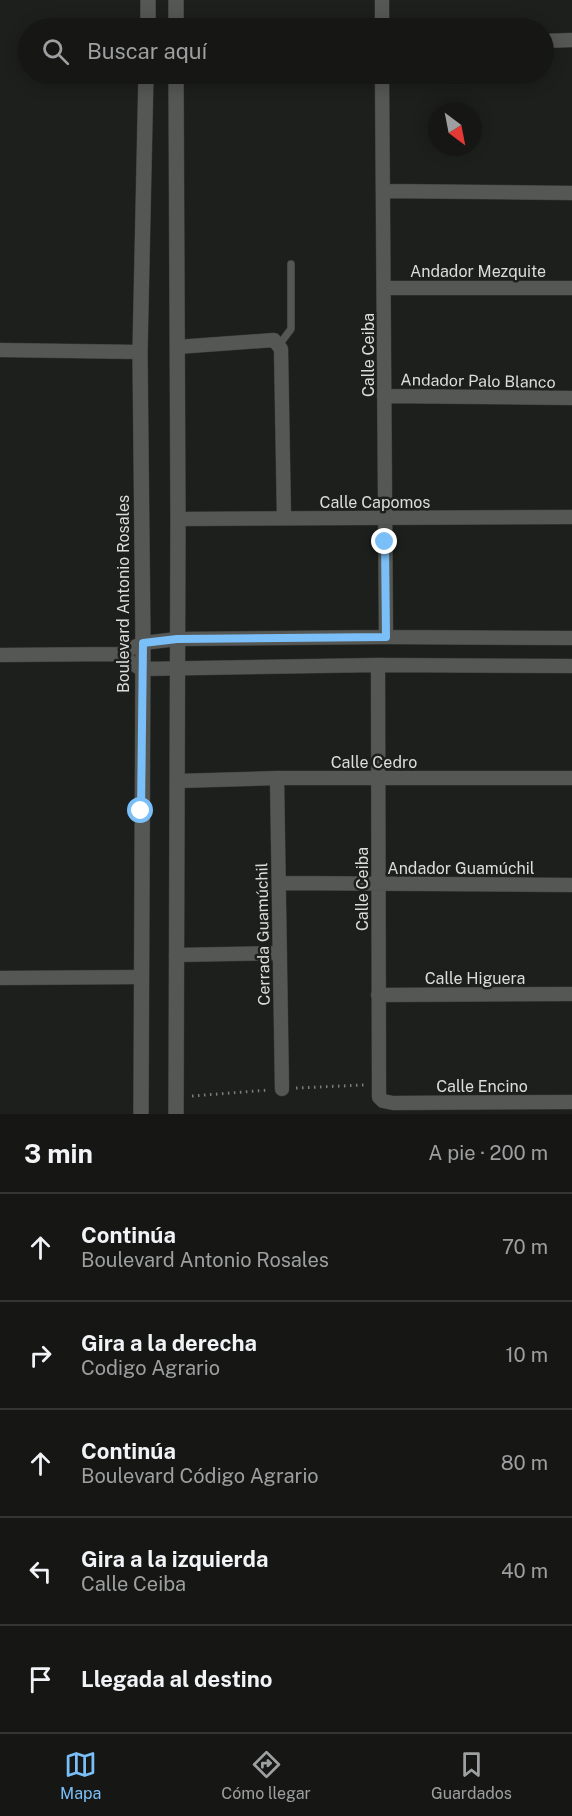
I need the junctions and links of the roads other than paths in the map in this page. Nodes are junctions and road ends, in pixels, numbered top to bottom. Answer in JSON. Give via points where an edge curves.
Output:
{"nodes":[{"id":1,"x":148,"y":0,"type":"edge"},
{"id":2,"x":176,"y":0,"type":"edge"},
{"id":3,"x":382,"y":0,"type":"edge"},
{"id":4,"x":147,"y":18,"type":"edge"},
{"id":5,"x":176,"y":18,"type":"edge"},
{"id":6,"x":382,"y":18,"type":"edge"},
{"id":7,"x":572,"y":40,"type":"edge"},
{"id":8,"x":554,"y":41,"type":"edge"},
{"id":9,"x":146,"y":84,"type":"edge"},
{"id":10,"x":177,"y":84,"type":"edge"},
{"id":11,"x":382,"y":84,"type":"edge"},
{"id":12,"x":383,"y":191,"type":"junction"},
{"id":13,"x":572,"y":193,"type":"edge"},
{"id":14,"x":291,"y":264,"type":"dead end"},
{"id":15,"x":384,"y":288,"type":"junction"},
{"id":16,"x":572,"y":288,"type":"edge"},
{"id":17,"x":279,"y":345,"type":"junction"},
{"id":18,"x":177,"y":347,"type":"junction"},
{"id":19,"x":0,"y":350,"type":"edge"},
{"id":20,"x":140,"y":352,"type":"junction"},
{"id":21,"x":384,"y":396,"type":"junction"},
{"id":22,"x":572,"y":398,"type":"edge"},
{"id":23,"x":572,"y":517,"type":"edge"},
{"id":24,"x":284,"y":518,"type":"junction"},
{"id":25,"x":178,"y":519,"type":"junction"},
{"id":26,"x":385,"y":519,"type":"junction"},
{"id":27,"x":386,"y":637,"type":"junction"},
{"id":28,"x":572,"y":638,"type":"edge"},
{"id":29,"x":177,"y":639,"type":"junction"},
{"id":30,"x":143,"y":643,"type":"junction"},
{"id":31,"x":119,"y":654,"type":"junction"},
{"id":32,"x":0,"y":655,"type":"edge"},
{"id":33,"x":378,"y":665,"type":"junction"},
{"id":34,"x":572,"y":666,"type":"edge"},
{"id":35,"x":177,"y":668,"type":"junction"},
{"id":36,"x":141,"y":669,"type":"junction"},
{"id":37,"x":277,"y":778,"type":"junction"},
{"id":38,"x":572,"y":778,"type":"edge"},
{"id":39,"x":378,"y":779,"type":"junction"},
{"id":40,"x":177,"y":781,"type":"junction"},
{"id":41,"x":279,"y":884,"type":"junction"},
{"id":42,"x":378,"y":884,"type":"junction"},
{"id":43,"x":572,"y":885,"type":"edge"},
{"id":44,"x":280,"y":953,"type":"junction"},
{"id":45,"x":176,"y":955,"type":"junction"},
{"id":46,"x":141,"y":977,"type":"junction"},
{"id":47,"x":0,"y":978,"type":"edge"},
{"id":48,"x":572,"y":994,"type":"edge"},
{"id":49,"x":378,"y":995,"type":"junction"},
{"id":50,"x":282,"y":1089,"type":"dead end"},
{"id":51,"x":572,"y":1102,"type":"edge"},
{"id":52,"x":393,"y":1103,"type":"joint"},
{"id":53,"x":141,"y":1114,"type":"edge"},
{"id":54,"x":176,"y":1114,"type":"edge"}],
"edges":[{"from":1,"to":4,"type":"main road"},
{"from":2,"to":5,"type":"main road"},
{"from":3,"to":6,"type":"street"},
{"from":7,"to":8,"type":"street"},
{"from":9,"to":20,"type":"main road","name":"Boulevard Antonio Rosales"},
{"from":10,"to":18,"type":"main road"},
{"from":11,"to":12,"type":"street","name":"Calle Ceiba"},
{"from":12,"to":13,"type":"street"},
{"from":12,"to":15,"type":"street","name":"Calle Ceiba"},
{"from":14,"to":17,"type":"lane","via":[[291,329]]},
{"from":15,"to":16,"type":"street","name":"Andador Mezquite"},
{"from":15,"to":21,"type":"street","name":"Calle Ceiba"},
{"from":17,"to":18,"type":"street","via":[[274,340]]},
{"from":17,"to":24,"type":"street"},
{"from":18,"to":25,"type":"main road"},
{"from":19,"to":20,"type":"street"},
{"from":20,"to":30,"type":"main road","name":"Boulevard Antonio Rosales"},
{"from":21,"to":22,"type":"street","name":"Andador Palo Blanco"},
{"from":21,"to":26,"type":"street","name":"Calle Ceiba"},
{"from":23,"to":26,"type":"street","name":"Calle Capomos"},
{"from":24,"to":25,"type":"street","name":"Calle Capomos"},
{"from":24,"to":26,"type":"street","name":"Calle Capomos"},
{"from":25,"to":29,"type":"main road"},
{"from":26,"to":27,"type":"street","name":"Calle Ceiba"},
{"from":27,"to":28,"type":"street"},
{"from":27,"to":29,"type":"street"},
{"from":29,"to":30,"type":"street"},
{"from":29,"to":35,"type":"main road"},
{"from":30,"to":31,"type":"street"},
{"from":30,"to":36,"type":"main road","name":"Boulevard Antonio Rosales"},
{"from":31,"to":32,"type":"street"},
{"from":31,"to":36,"type":"street"},
{"from":33,"to":34,"type":"street"},
{"from":33,"to":35,"type":"street"},
{"from":33,"to":39,"type":"street","name":"Calle Ceiba"},
{"from":35,"to":36,"type":"street"},
{"from":35,"to":40,"type":"main road"},
{"from":36,"to":46,"type":"main road","name":"Boulevard Antonio Rosales"},
{"from":37,"to":39,"type":"street","name":"Calle Cedro"},
{"from":37,"to":40,"type":"street","name":"Calle Cedro"},
{"from":37,"to":41,"type":"street","name":"Cerrada Guamúchil"},
{"from":38,"to":39,"type":"street","name":"Calle Cedro"},
{"from":39,"to":42,"type":"street","name":"Calle Ceiba"},
{"from":40,"to":45,"type":"main road"},
{"from":41,"to":42,"type":"street","name":"Andador Guamúchil"},
{"from":41,"to":44,"type":"street","name":"Cerrada Guamúchil"},
{"from":42,"to":43,"type":"street","name":"Andador Guamúchil"},
{"from":42,"to":49,"type":"street","name":"Calle Ceiba"},
{"from":44,"to":45,"type":"street"},
{"from":44,"to":50,"type":"street","name":"Cerrada Guamúchil"},
{"from":45,"to":54,"type":"main road"},
{"from":46,"to":47,"type":"street"},
{"from":46,"to":53,"type":"main road","name":"Boulevard Antonio Rosales"},
{"from":48,"to":49,"type":"street","name":"Calle Higuera"},
{"from":49,"to":52,"type":"street","name":"Calle Ceiba","via":[[378,1092],[383,1101]]},
{"from":51,"to":52,"type":"street","name":"Calle Encino"}]}
